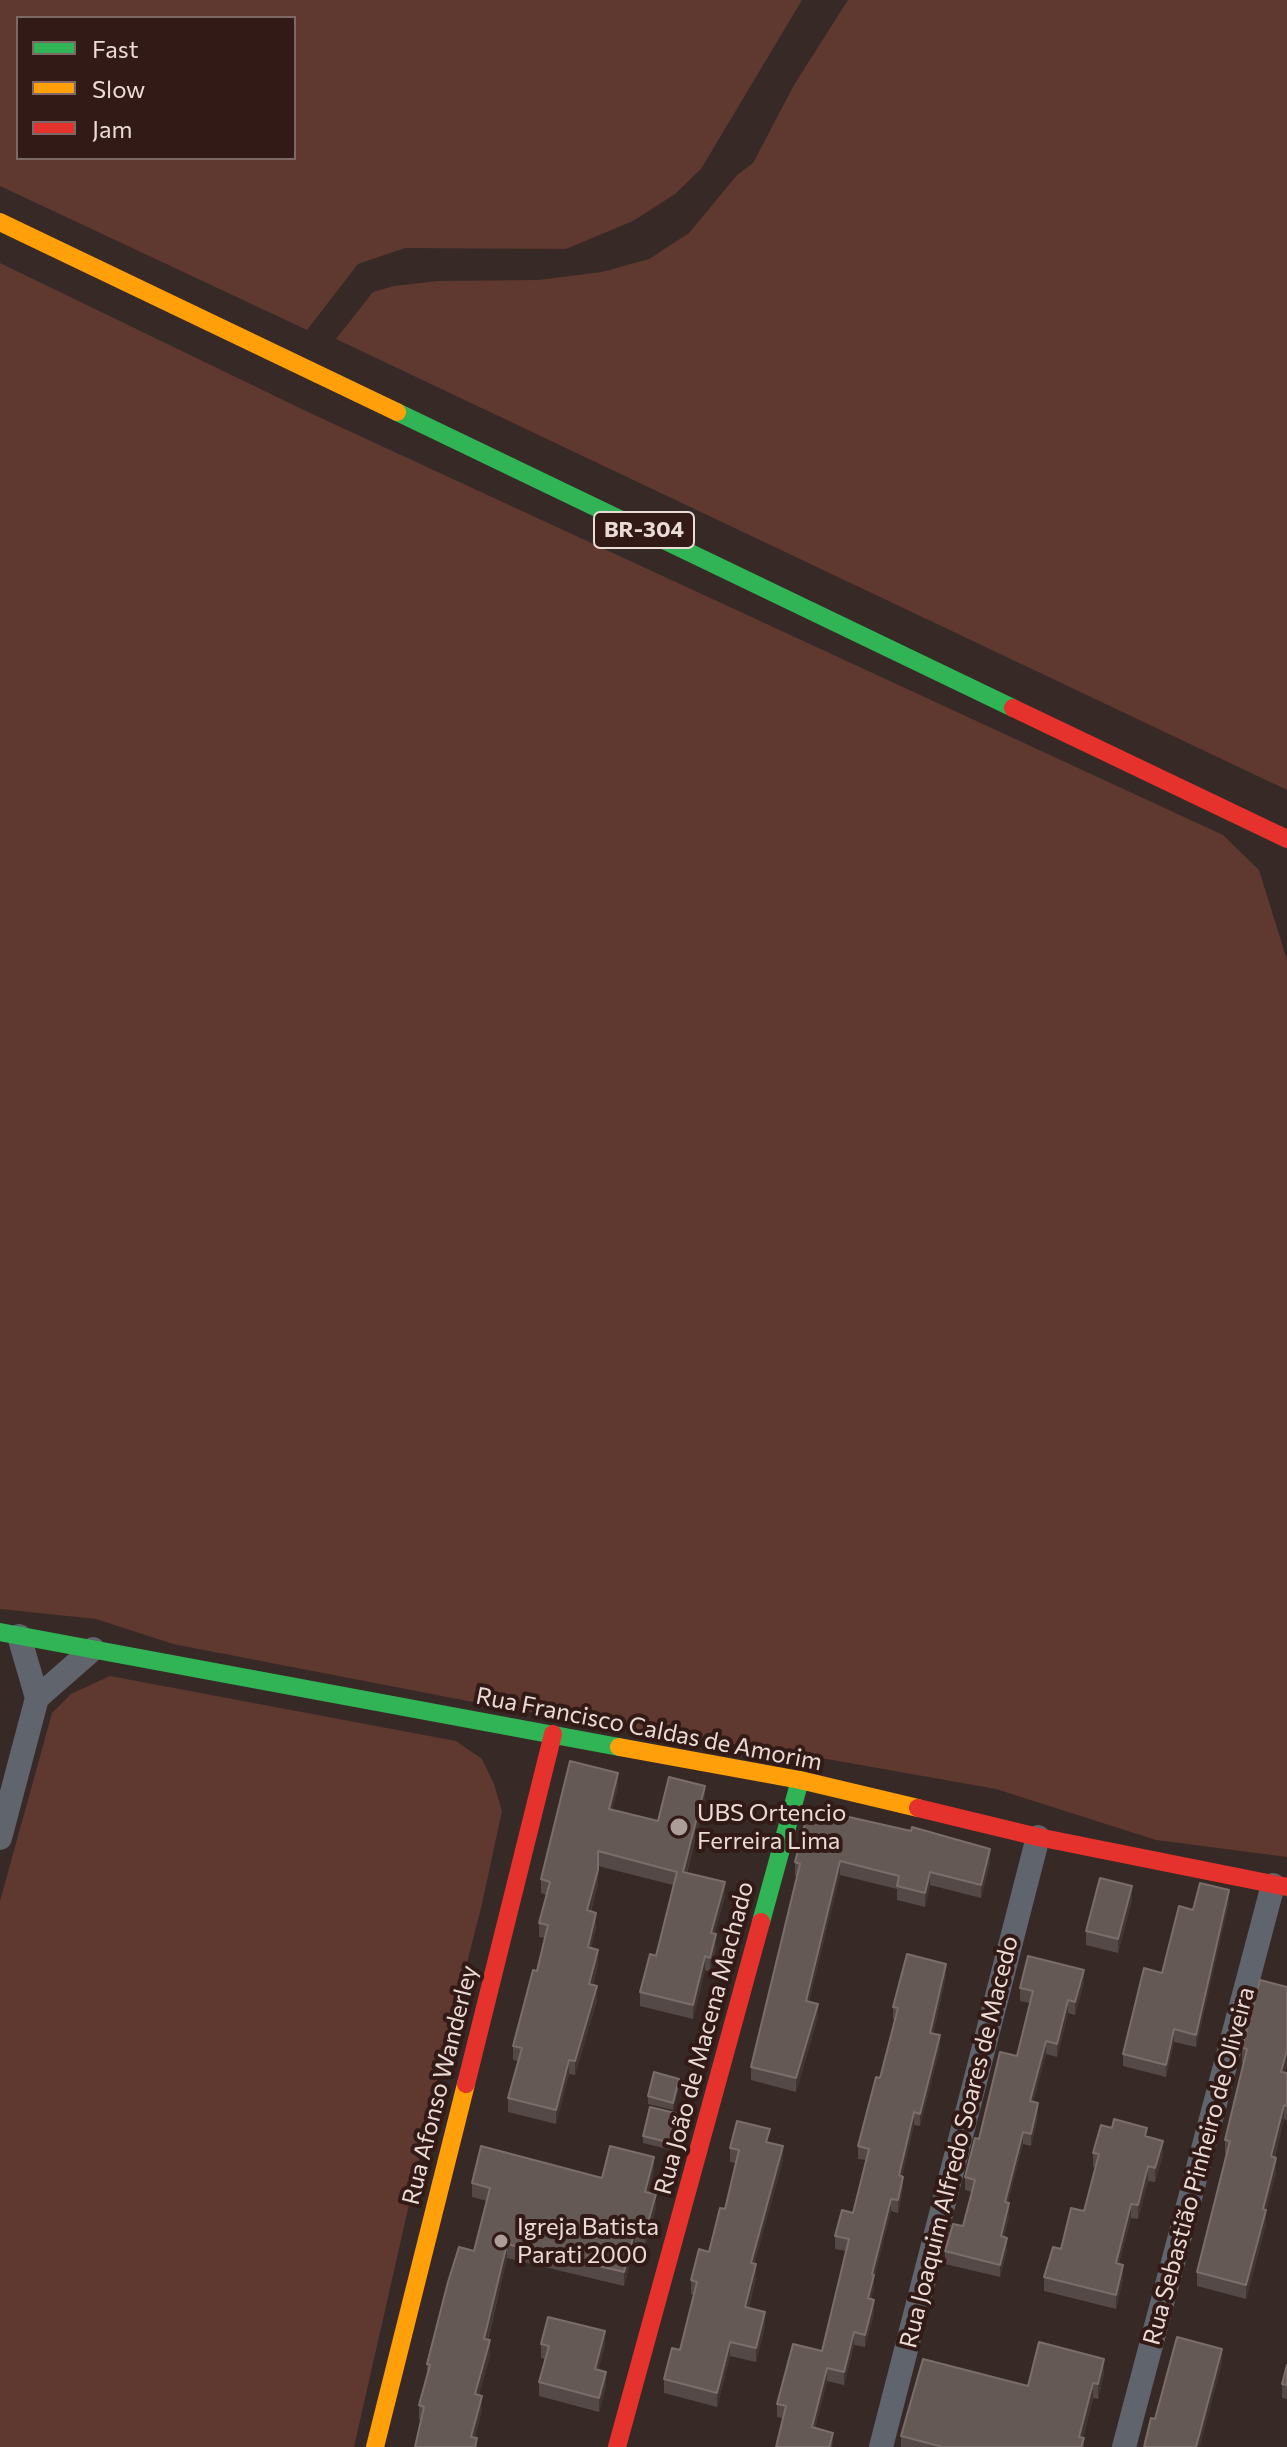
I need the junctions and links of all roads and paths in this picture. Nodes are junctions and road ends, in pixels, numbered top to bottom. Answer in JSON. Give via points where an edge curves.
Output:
{"nodes":[{"id":1,"x":0,"y":222,"type":"edge"},
{"id":2,"x":1287,"y":839,"type":"edge"},
{"id":3,"x":10,"y":1634,"type":"edge"},
{"id":4,"x":93,"y":1649,"type":"junction"},
{"id":5,"x":37,"y":1698,"type":"junction"},
{"id":6,"x":553,"y":1734,"type":"junction"},
{"id":7,"x":800,"y":1780,"type":"junction"},
{"id":8,"x":1038,"y":1837,"type":"junction"},
{"id":9,"x":0,"y":1838,"type":"edge"},
{"id":10,"x":1280,"y":1886,"type":"edge"},
{"id":11,"x":375,"y":2447,"type":"edge"},
{"id":12,"x":617,"y":2447,"type":"edge"},
{"id":13,"x":881,"y":2447,"type":"edge"},
{"id":14,"x":1124,"y":2447,"type":"edge"}],
"edges":[{"from":1,"to":2,"type":"main road","number":"BR-304"},
{"from":3,"to":4,"type":"main road","name":"Rua Francisco Caldas de Amorim"},
{"from":3,"to":5,"type":"street"},
{"from":4,"to":5,"type":"street"},
{"from":4,"to":6,"type":"main road","name":"Rua Francisco Caldas de Amorim"},
{"from":5,"to":9,"type":"street"},
{"from":6,"to":7,"type":"main road","name":"Rua Francisco Caldas de Amorim"},
{"from":6,"to":11,"type":"main road","name":"Rua Afonso Wanderley"},
{"from":7,"to":8,"type":"main road","name":"Rua Francisco Caldas de Amorim"},
{"from":7,"to":12,"type":"main road","name":"Rua João de Macena Machado"},
{"from":8,"to":10,"type":"main road","name":"Rua Francisco Caldas de Amorim"},
{"from":8,"to":13,"type":"street","name":"Rua Joaquim Alfredo Soares de Macedo"},
{"from":10,"to":14,"type":"street","name":"Rua Sebastião Pinheiro de Oliveira"}]}
